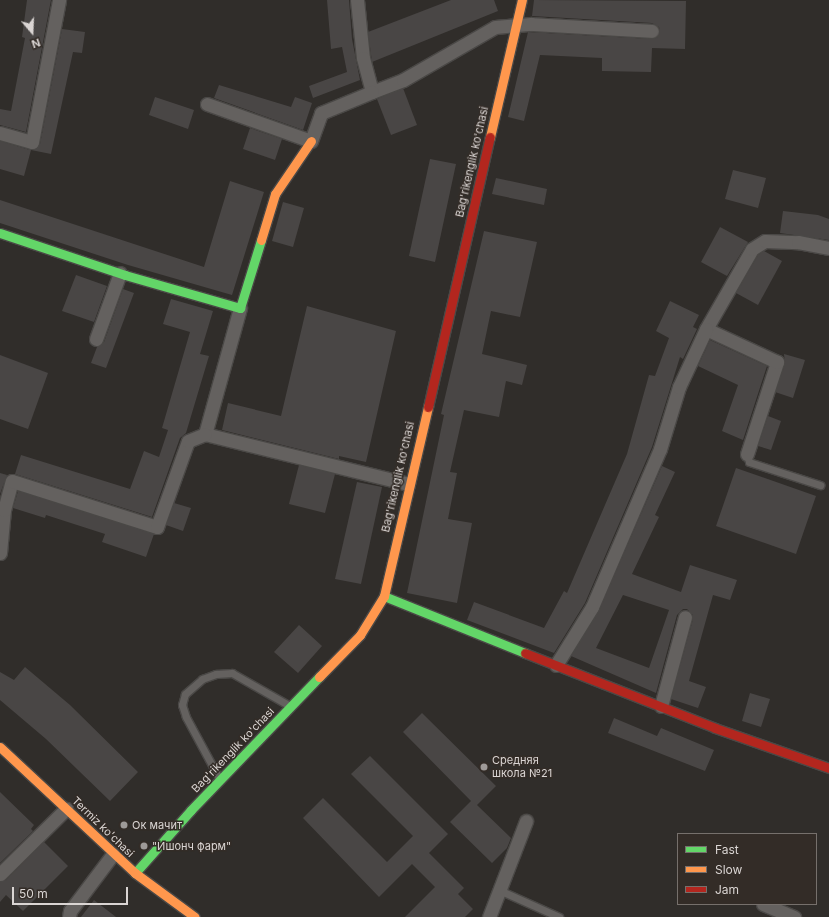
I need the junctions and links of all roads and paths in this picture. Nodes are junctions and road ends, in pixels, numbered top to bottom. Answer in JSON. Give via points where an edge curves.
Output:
{"nodes":[{"id":1,"x":59,"y":0,"type":"edge"},
{"id":2,"x":357,"y":0,"type":"edge"},
{"id":3,"x":522,"y":0,"type":"edge"},
{"id":4,"x":517,"y":25,"type":"junction"},
{"id":5,"x":652,"y":31,"type":"dead end"},
{"id":6,"x":372,"y":92,"type":"junction"},
{"id":7,"x":207,"y":104,"type":"dead end"},
{"id":8,"x":0,"y":133,"type":"edge"},
{"id":9,"x":311,"y":142,"type":"junction"},
{"id":10,"x":0,"y":233,"type":"edge"},
{"id":11,"x":829,"y":248,"type":"edge"},
{"id":12,"x":120,"y":273,"type":"junction"},
{"id":13,"x":240,"y":308,"type":"junction"},
{"id":14,"x":706,"y":329,"type":"junction"},
{"id":15,"x":96,"y":339,"type":"dead end"},
{"id":16,"x":205,"y":434,"type":"junction"},
{"id":17,"x":747,"y":454,"type":"joint"},
{"id":18,"x":408,"y":484,"type":"junction"},
{"id":19,"x":820,"y":485,"type":"dead end"},
{"id":20,"x":0,"y":554,"type":"edge"},
{"id":21,"x":384,"y":596,"type":"junction"},
{"id":22,"x":685,"y":617,"type":"dead end"},
{"id":23,"x":556,"y":665,"type":"junction"},
{"id":24,"x":661,"y":706,"type":"junction"},
{"id":25,"x":291,"y":707,"type":"junction"},
{"id":26,"x":0,"y":746,"type":"edge"},
{"id":27,"x":829,"y":768,"type":"edge"},
{"id":28,"x":220,"y":780,"type":"junction"},
{"id":29,"x":66,"y":808,"type":"junction"},
{"id":30,"x":526,"y":821,"type":"dead end"},
{"id":31,"x":113,"y":854,"type":"junction"},
{"id":32,"x":0,"y":874,"type":"edge"},
{"id":33,"x":135,"y":874,"type":"junction"},
{"id":34,"x":499,"y":890,"type":"junction"},
{"id":35,"x":765,"y":905,"type":"edge"},
{"id":36,"x":69,"y":917,"type":"edge"},
{"id":37,"x":195,"y":917,"type":"edge"},
{"id":38,"x":489,"y":917,"type":"edge"},
{"id":39,"x":559,"y":917,"type":"edge"},
{"id":40,"x":794,"y":917,"type":"edge"}],
"edges":[{"from":1,"to":8,"type":"street","via":[[32,142]]},
{"from":2,"to":6,"type":"street","via":[[362,58]]},
{"from":3,"to":4,"type":"main road","name":"Bag'rikenglik ko'chasi"},
{"from":4,"to":5,"type":"street"},
{"from":4,"to":6,"type":"street","via":[[495,26],[403,80]]},
{"from":4,"to":18,"type":"main road","name":"Bag'rikenglik ko'chasi"},
{"from":6,"to":9,"type":"street","via":[[321,113]]},
{"from":7,"to":9,"type":"street"},
{"from":9,"to":13,"type":"main road","via":[[275,194]]},
{"from":10,"to":12,"type":"main road"},
{"from":11,"to":14,"type":"street","via":[[798,242],[765,241],[752,249]]},
{"from":12,"to":13,"type":"main road"},
{"from":12,"to":15,"type":"street"},
{"from":13,"to":16,"type":"street"},
{"from":14,"to":17,"type":"street","via":[[777,362]]},
{"from":14,"to":23,"type":"street","via":[[679,387],[660,449],[592,607]]},
{"from":16,"to":18,"type":"street"},
{"from":16,"to":20,"type":"street","via":[[188,441],[157,527],[12,481],[4,510]]},
{"from":17,"to":19,"type":"lane","via":[[749,462]]},
{"from":18,"to":21,"type":"main road","name":"Bag'rikenglik ko'chasi"},
{"from":21,"to":23,"type":"main road","via":[[482,638]]},
{"from":21,"to":25,"type":"main road","name":"Bag'rikenglik ko'chasi","via":[[360,635]]},
{"from":22,"to":24,"type":"street"},
{"from":23,"to":24,"type":"main road"},
{"from":24,"to":27,"type":"main road"},
{"from":25,"to":28,"type":"main road","name":"Bag'rikenglik ko'chasi"},
{"from":25,"to":28,"type":"lane","via":[[232,673],[216,674],[202,679],[185,694],[182,705],[186,717]]},
{"from":26,"to":29,"type":"main road","name":"Termiz ko'chasi"},
{"from":28,"to":33,"type":"main road","name":"Bag'rikenglik ko'chasi"},
{"from":29,"to":31,"type":"main road","name":"Termiz ko'chasi"},
{"from":29,"to":32,"type":"street"},
{"from":30,"to":34,"type":"street"},
{"from":31,"to":33,"type":"main road","name":"Termiz ko'chasi"},
{"from":31,"to":36,"type":"street","via":[[70,911]]},
{"from":33,"to":37,"type":"main road","name":"Termiz ko'chasi"},
{"from":34,"to":38,"type":"street"},
{"from":34,"to":39,"type":"lane"},
{"from":35,"to":40,"type":"street"}]}
